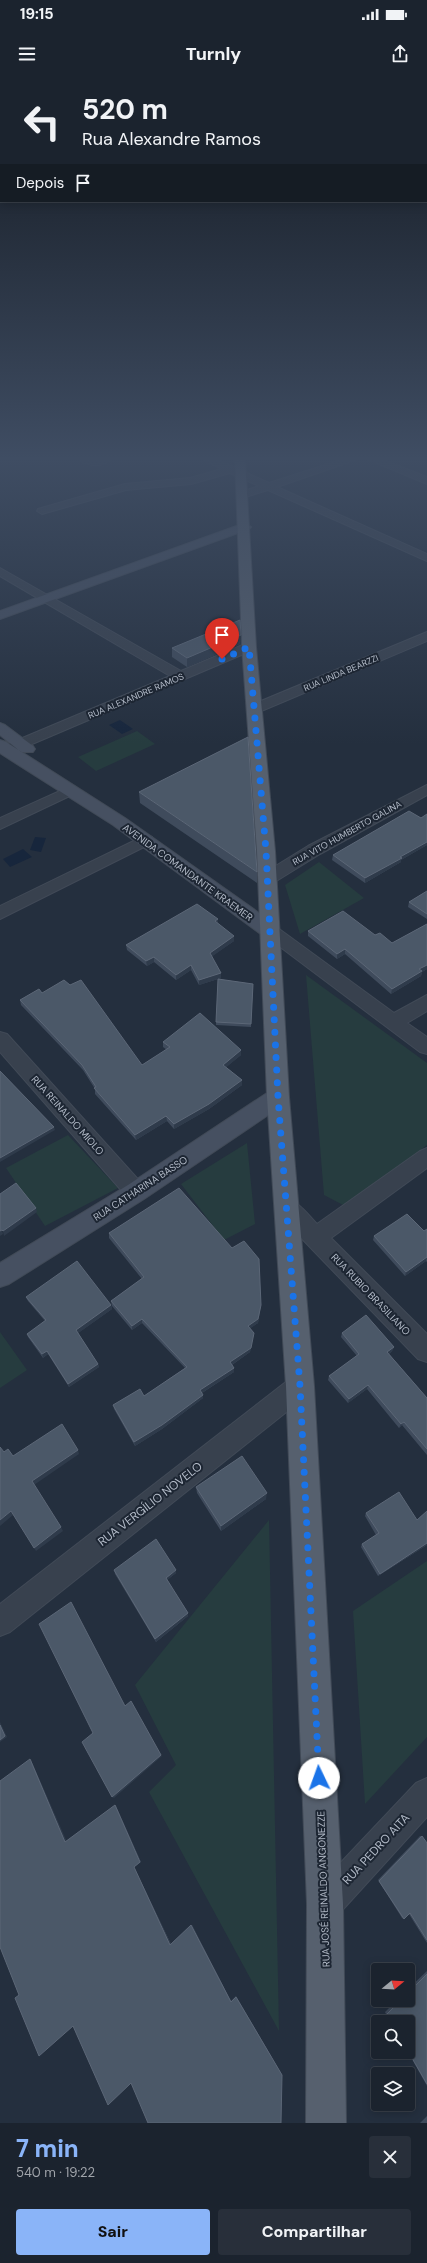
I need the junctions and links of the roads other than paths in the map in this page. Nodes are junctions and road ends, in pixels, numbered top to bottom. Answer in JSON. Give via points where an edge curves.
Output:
{"nodes":[{"id":1,"x":172,"y":553,"type":"edge"},
{"id":2,"x":246,"y":553,"type":"edge"},
{"id":3,"x":417,"y":553,"type":"edge"},
{"id":4,"x":427,"y":558,"type":"edge"},
{"id":5,"x":0,"y":571,"type":"edge"},
{"id":6,"x":45,"y":599,"type":"junction"},
{"id":7,"x":0,"y":615,"type":"edge"},
{"id":8,"x":427,"y":636,"type":"edge"},
{"id":9,"x":249,"y":647,"type":"junction"},
{"id":10,"x":182,"y":677,"type":"junction"},
{"id":11,"x":254,"y":709,"type":"junction"},
{"id":12,"x":0,"y":728,"type":"edge"},
{"id":13,"x":22,"y":744,"type":"junction"},
{"id":14,"x":3,"y":748,"type":"edge"},
{"id":15,"x":68,"y":787,"type":"junction"},
{"id":16,"x":427,"y":789,"type":"edge"},
{"id":17,"x":0,"y":824,"type":"edge"},
{"id":18,"x":146,"y":840,"type":"junction"},
{"id":19,"x":267,"y":879,"type":"junction"},
{"id":20,"x":0,"y":913,"type":"edge"},
{"id":21,"x":269,"y":930,"type":"junction"},
{"id":22,"x":427,"y":1002,"type":"edge"},
{"id":23,"x":394,"y":1022,"type":"junction"},
{"id":24,"x":0,"y":1039,"type":"edge"},
{"id":25,"x":427,"y":1047,"type":"edge"},
{"id":26,"x":278,"y":1097,"type":"junction"},
{"id":27,"x":427,"y":1157,"type":"edge"},
{"id":28,"x":136,"y":1192,"type":"junction"},
{"id":29,"x":287,"y":1208,"type":"junction"},
{"id":30,"x":316,"y":1237,"type":"junction"},
{"id":31,"x":0,"y":1276,"type":"edge"},
{"id":32,"x":427,"y":1351,"type":"edge"},
{"id":33,"x":300,"y":1386,"type":"junction"},
{"id":34,"x":0,"y":1622,"type":"edge"},
{"id":35,"x":427,"y":1794,"type":"edge"},
{"id":36,"x":325,"y":1904,"type":"junction"},
{"id":37,"x":326,"y":2123,"type":"edge"}],
"edges":[{"from":1,"to":6,"type":"street"},
{"from":2,"to":9,"type":"main road","name":"RUA JOSÉ REINALDO ANGONEZZE"},
{"from":3,"to":4,"type":"street"},
{"from":5,"to":6,"type":"street"},
{"from":6,"to":7,"type":"street"},
{"from":6,"to":10,"type":"street"},
{"from":8,"to":11,"type":"street","name":"RUA LINDA BEARZZI"},
{"from":9,"to":10,"type":"street","name":"RUA ALEXANDRE RAMOS"},
{"from":9,"to":11,"type":"main road","name":"RUA JOSÉ REINALDO ANGONEZZE"},
{"from":10,"to":13,"type":"street","name":"RUA ALEXANDRE RAMOS"},
{"from":11,"to":19,"type":"main road","name":"RUA JOSÉ REINALDO ANGONEZZE"},
{"from":12,"to":13,"type":"street","name":"AVENIDA COMANDANTE KRAEMER"},
{"from":13,"to":14,"type":"street","name":"RUA ALEXANDRE RAMOS"},
{"from":13,"to":15,"type":"street","name":"AVENIDA COMANDANTE KRAEMER"},
{"from":14,"to":15,"type":"street","name":"AVENIDA COMANDANTE KRAEMER","via":[[40,773]]},
{"from":15,"to":17,"type":"street"},
{"from":15,"to":18,"type":"street","name":"AVENIDA COMANDANTE KRAEMER"},
{"from":16,"to":19,"type":"street","name":"RUA VITO HUMBERTO GALINA","via":[[314,850]]},
{"from":18,"to":20,"type":"street"},
{"from":18,"to":21,"type":"street","name":"AVENIDA COMANDANTE KRAEMER"},
{"from":19,"to":21,"type":"main road","name":"RUA JOSÉ REINALDO ANGONEZZE"},
{"from":21,"to":23,"type":"street","name":"AVENIDA COMANDANTE KRAEMER"},
{"from":21,"to":26,"type":"main road","name":"RUA JOSÉ REINALDO ANGONEZZE"},
{"from":22,"to":23,"type":"street"},
{"from":23,"to":25,"type":"street","name":"AVENIDA COMANDANTE KRAEMER"},
{"from":24,"to":28,"type":"street","name":"RUA REINALDO MIOLO"},
{"from":26,"to":28,"type":"street","name":"RUA CATHARINA BASSO"},
{"from":26,"to":29,"type":"main road","name":"RUA JOSÉ REINALDO ANGONEZZE"},
{"from":27,"to":30,"type":"street"},
{"from":28,"to":31,"type":"street","name":"RUA CATHARINA BASSO"},
{"from":29,"to":30,"type":"street","name":"RUA RUBIO BRASILIANO"},
{"from":29,"to":33,"type":"main road","name":"RUA JOSÉ REINALDO ANGONEZZE"},
{"from":30,"to":32,"type":"street","name":"RUA RUBIO BRASILIANO"},
{"from":33,"to":34,"type":"street","name":"RUA VERGÍLIO NOVELO"},
{"from":33,"to":36,"type":"main road","name":"RUA JOSÉ REINALDO ANGONEZZE"},
{"from":35,"to":36,"type":"street","name":"RUA PEDRO AITA"},
{"from":36,"to":37,"type":"main road","name":"RUA JOSÉ REINALDO ANGONEZZE"}]}
